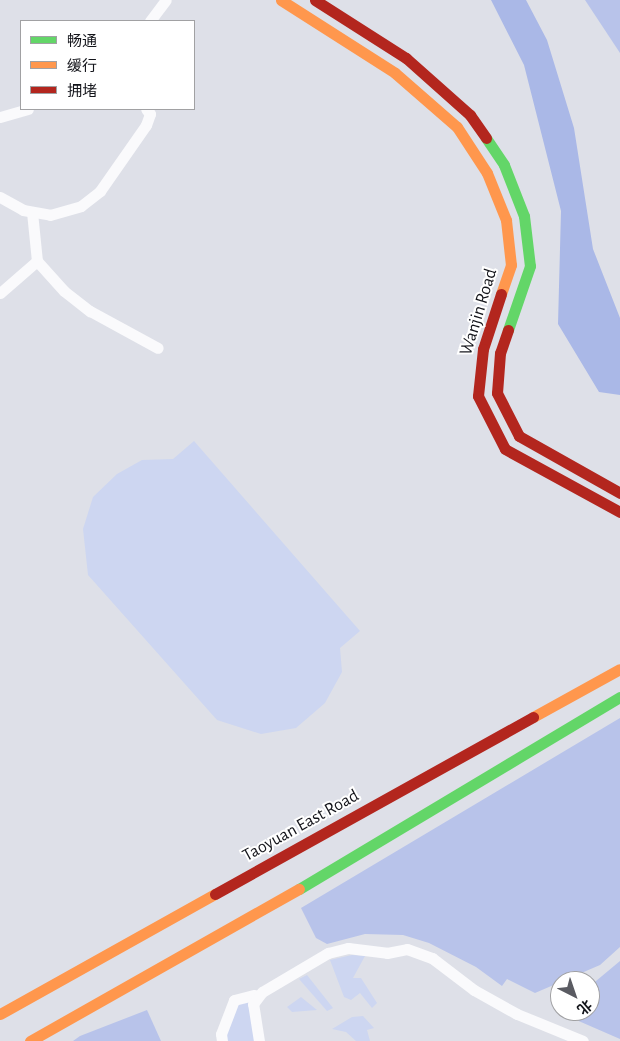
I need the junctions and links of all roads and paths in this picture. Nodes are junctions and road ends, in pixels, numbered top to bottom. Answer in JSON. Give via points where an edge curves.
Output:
{"nodes":[{"id":1,"x":166,"y":0,"type":"edge"},
{"id":2,"x":281,"y":0,"type":"edge"},
{"id":3,"x":315,"y":0,"type":"edge"},
{"id":4,"x":151,"y":20,"type":"edge"},
{"id":5,"x":24,"y":110,"type":"edge"},
{"id":6,"x":147,"y":110,"type":"edge"},
{"id":7,"x":0,"y":117,"type":"edge"},
{"id":8,"x":0,"y":198,"type":"edge"},
{"id":9,"x":32,"y":212,"type":"junction"},
{"id":10,"x":37,"y":261,"type":"junction"},
{"id":11,"x":0,"y":293,"type":"edge"},
{"id":12,"x":158,"y":348,"type":"dead end"},
{"id":13,"x":620,"y":493,"type":"edge"},
{"id":14,"x":620,"y":512,"type":"edge"},
{"id":15,"x":620,"y":669,"type":"edge"},
{"id":16,"x":620,"y":698,"type":"edge"},
{"id":17,"x":254,"y":995,"type":"dead end"},
{"id":18,"x":0,"y":1014,"type":"edge"},
{"id":19,"x":30,"y":1041,"type":"edge"},
{"id":20,"x":222,"y":1041,"type":"edge"},
{"id":21,"x":259,"y":1041,"type":"edge"},
{"id":22,"x":583,"y":1041,"type":"edge"}],
"edges":[{"from":1,"to":4,"type":"street"},
{"from":2,"to":14,"type":"main road","name":"Wanjin Road","via":[[395,73],[457,128],[482,166],[506,220],[511,265],[483,349],[478,396],[505,449]]},
{"from":3,"to":13,"type":"main road","name":"Wanjin Road","via":[[406,58],[470,115],[504,165],[524,216],[530,266],[522,298],[500,353],[497,393],[519,436]]},
{"from":5,"to":7,"type":"street"},
{"from":6,"to":9,"type":"street","via":[[150,114],[146,125],[100,190],[81,206],[50,215]]},
{"from":8,"to":9,"type":"street"},
{"from":9,"to":10,"type":"street"},
{"from":10,"to":11,"type":"street"},
{"from":10,"to":12,"type":"street","via":[[64,291],[90,311]]},
{"from":15,"to":18,"type":"main road","name":"Taoyuan East Road"},
{"from":16,"to":19,"type":"main road","via":[[279,902]]},
{"from":17,"to":20,"type":"street","via":[[234,1000],[221,1034]]},
{"from":21,"to":22,"type":"street","via":[[253,1004],[262,992],[328,953],[348,948],[387,953],[407,949],[432,958],[474,990],[518,1014]]}]}
